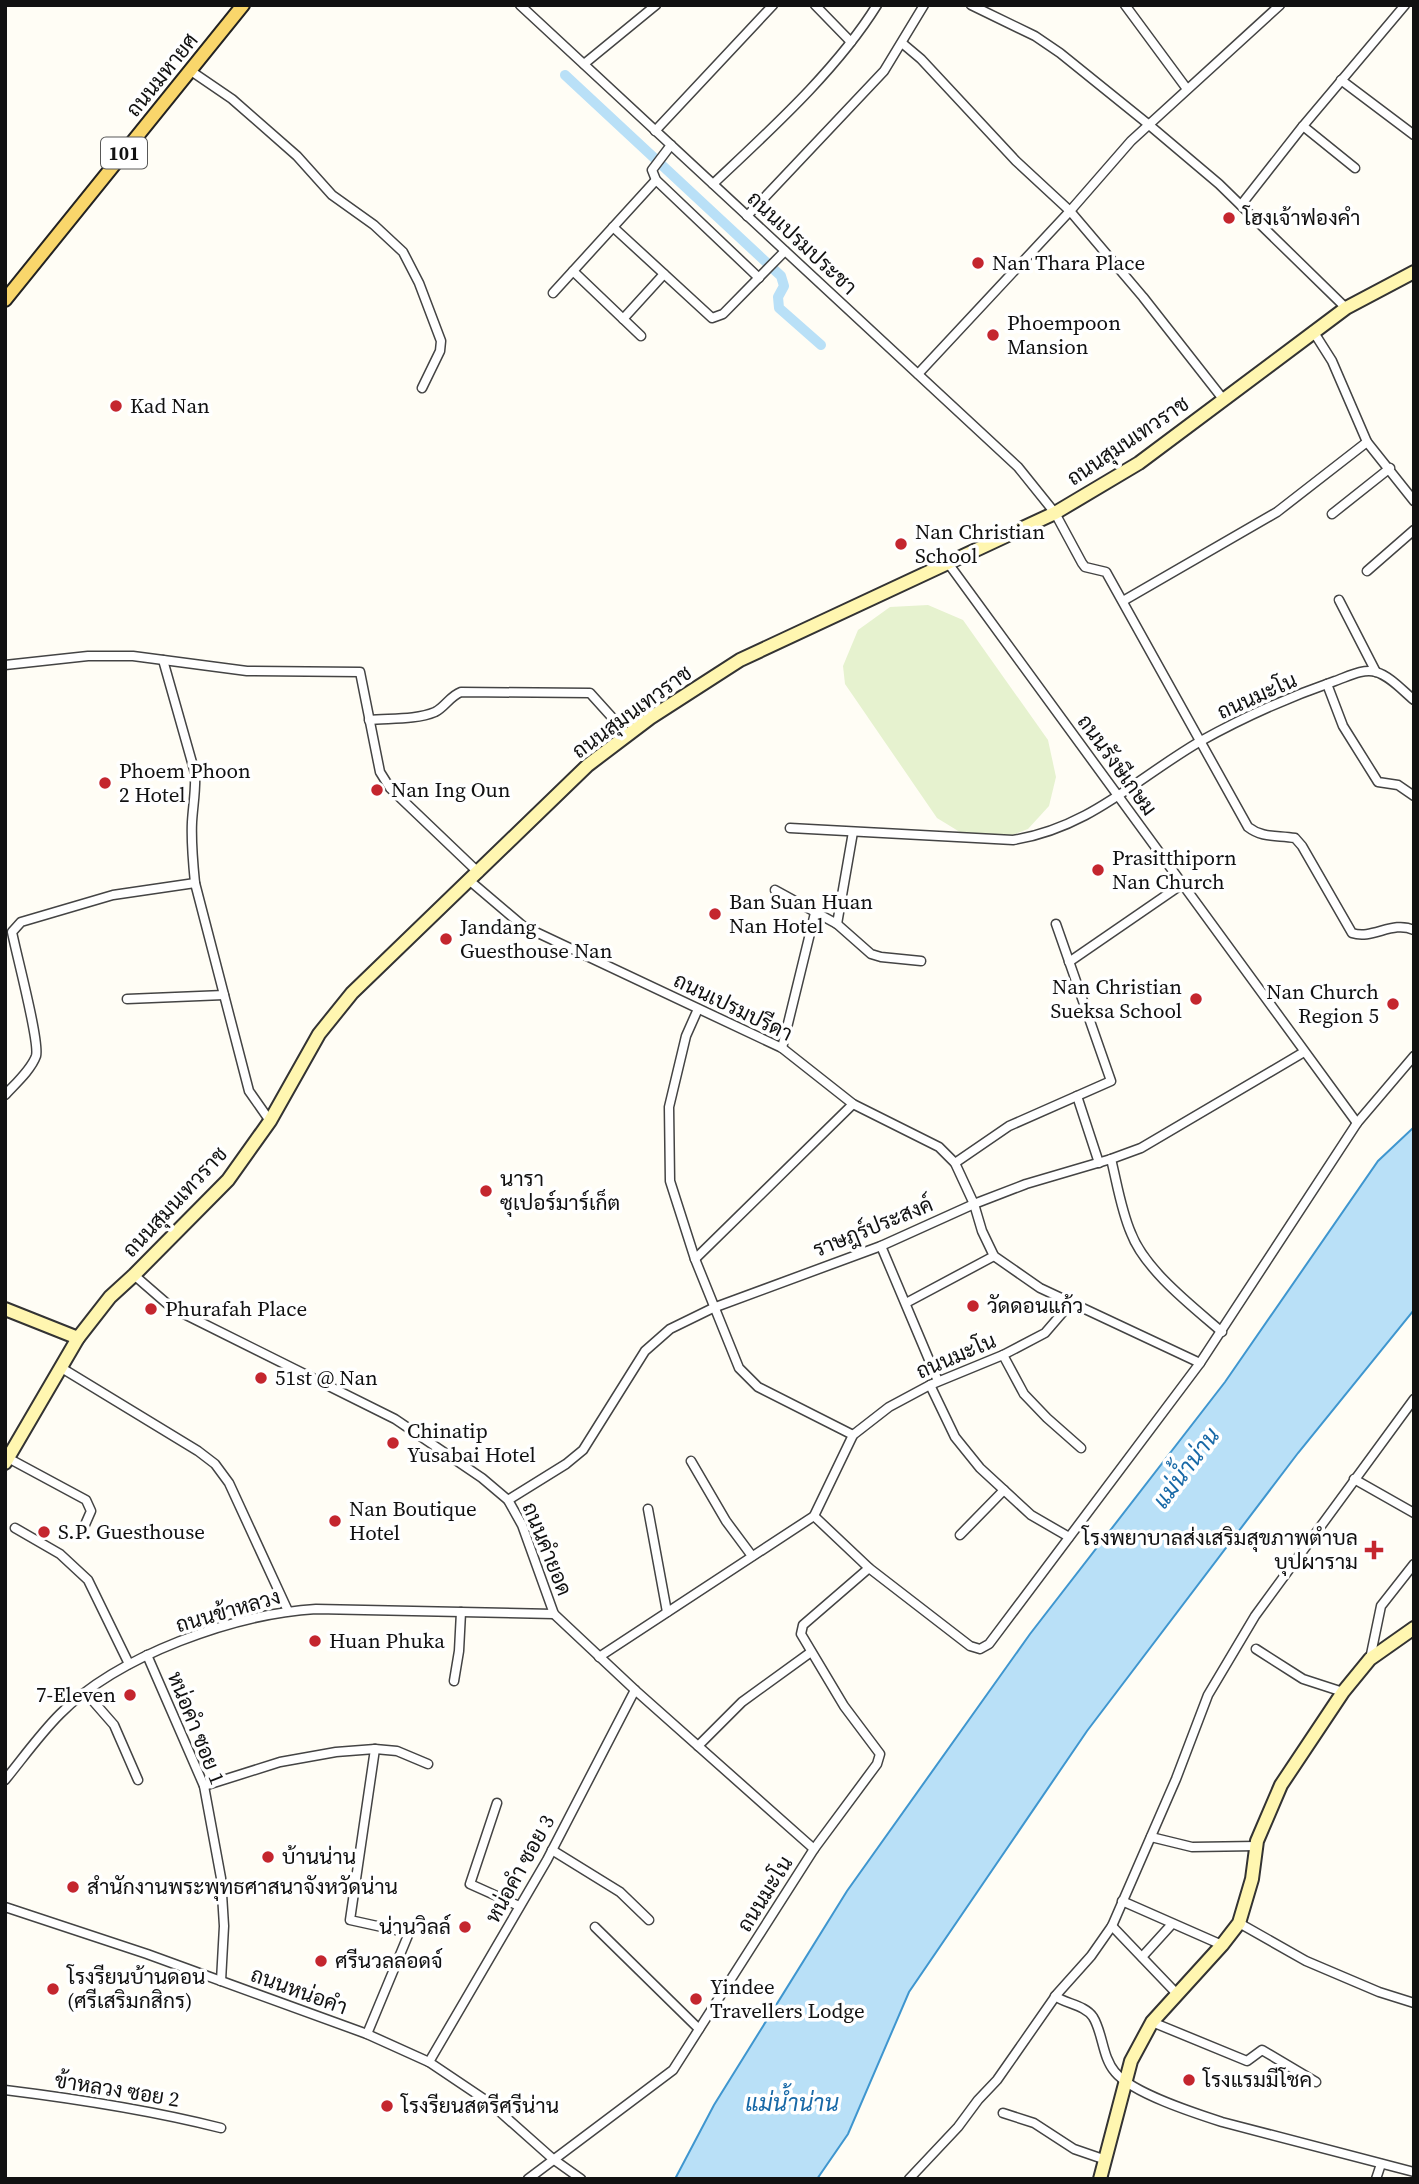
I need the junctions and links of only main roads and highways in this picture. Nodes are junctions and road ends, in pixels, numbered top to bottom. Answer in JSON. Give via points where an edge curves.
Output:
{"nodes":[{"id":1,"x":243,"y":5,"type":"edge"},
{"id":2,"x":5,"y":300,"type":"edge"}],
"edges":[{"from":1,"to":2,"type":"main road","name":"ถนนมหายศ","number":"101"}]}
